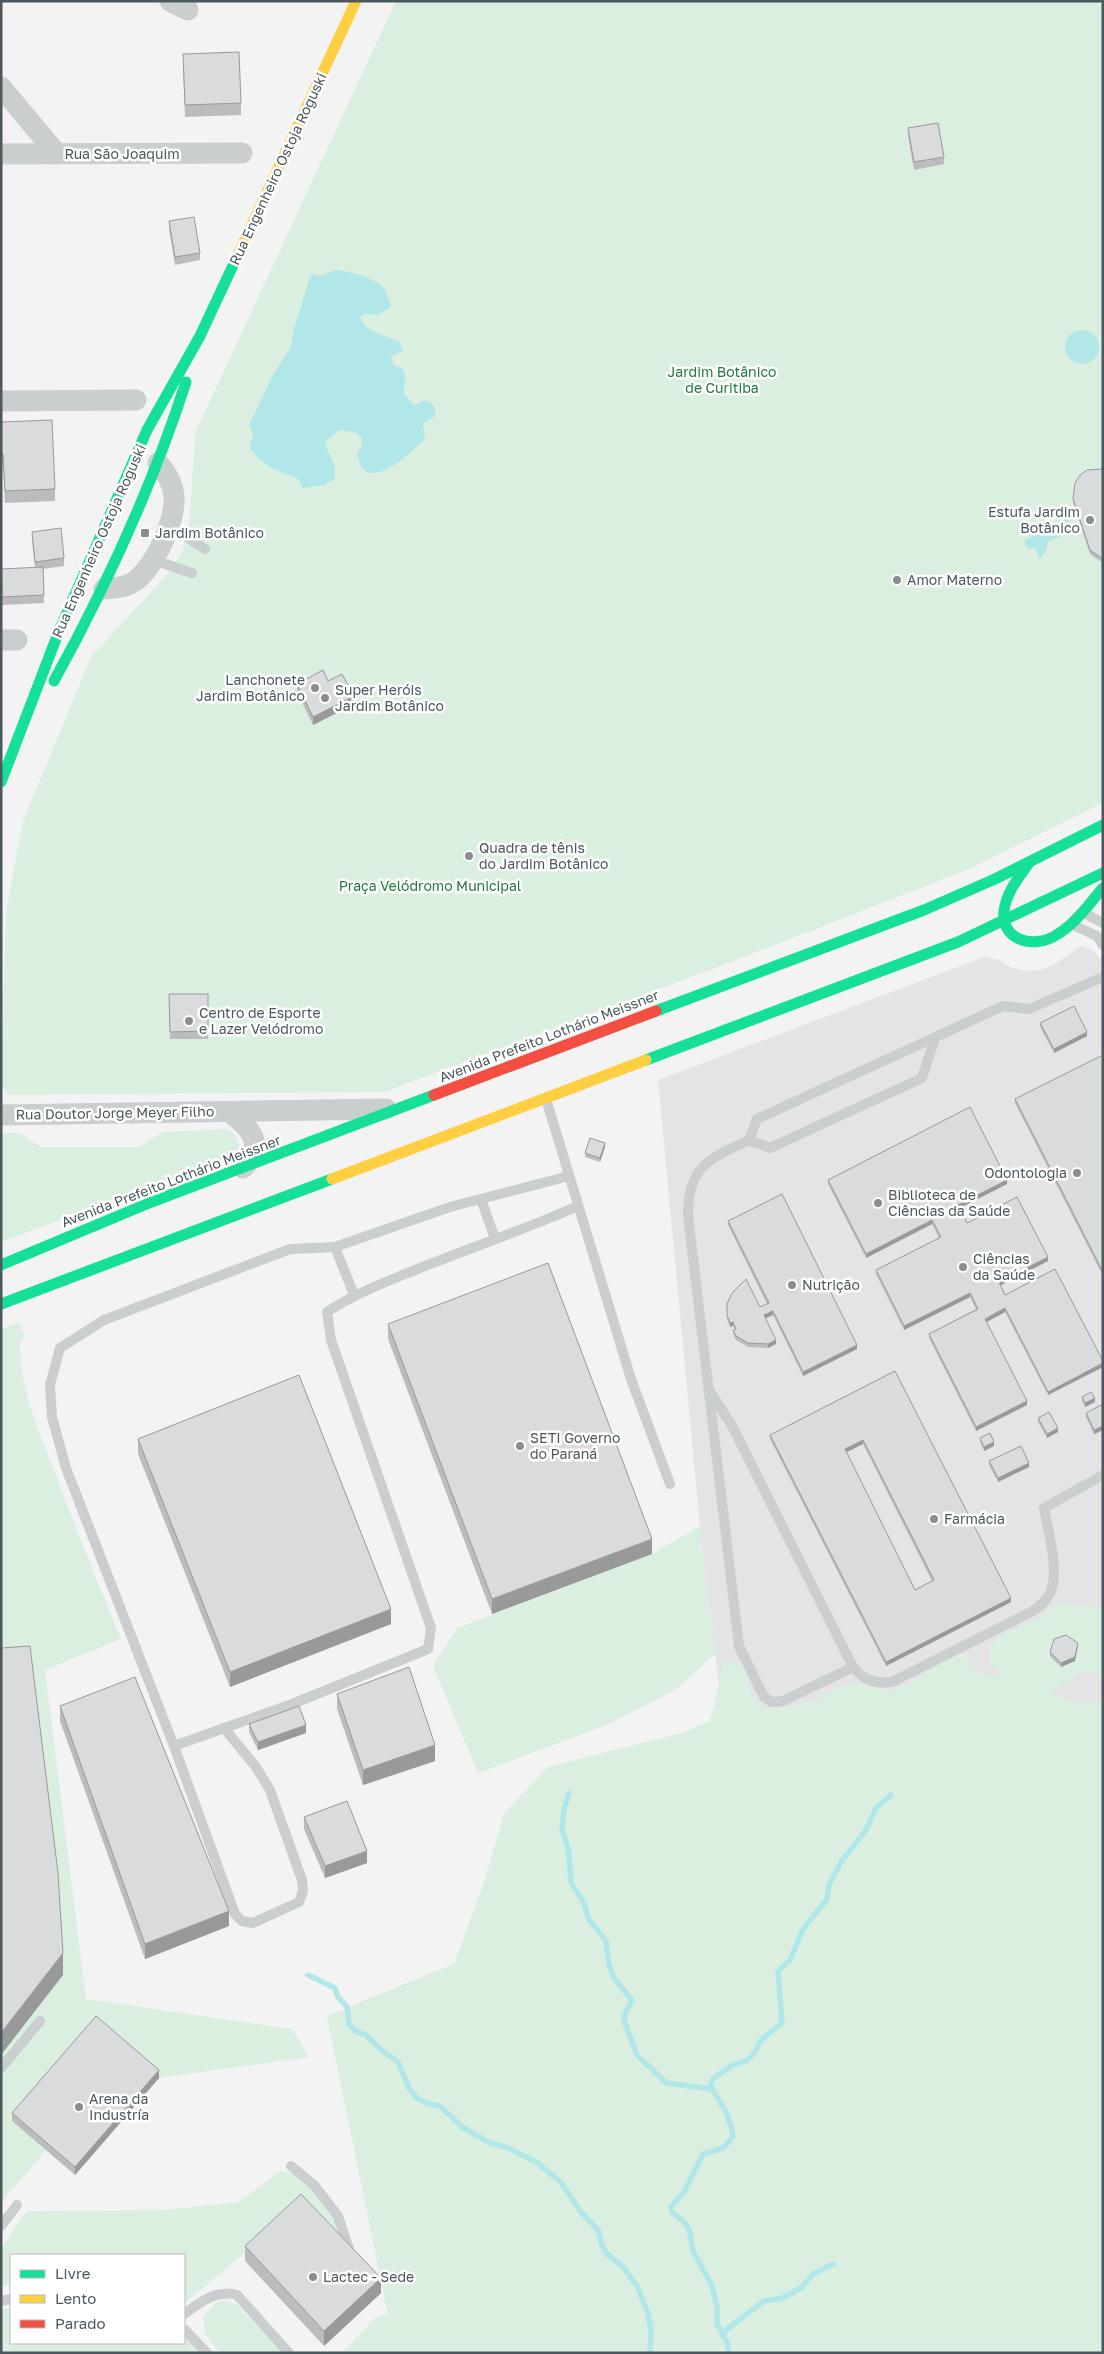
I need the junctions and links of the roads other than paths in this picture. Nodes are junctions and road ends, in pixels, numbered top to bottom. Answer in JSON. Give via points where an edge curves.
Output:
{"nodes":[{"id":1,"x":356,"y":1,"type":"edge"},
{"id":2,"x":1,"y":87,"type":"edge"},
{"id":3,"x":242,"y":153,"type":"dead end"},
{"id":4,"x":1,"y":154,"type":"edge"},
{"id":5,"x":56,"y":154,"type":"junction"},
{"id":6,"x":200,"y":336,"type":"junction"},
{"id":7,"x":136,"y":400,"type":"dead end"},
{"id":8,"x":1,"y":401,"type":"edge"},
{"id":9,"x":133,"y":462,"type":"junction"},
{"id":10,"x":158,"y":463,"type":"junction"},
{"id":11,"x":169,"y":525,"type":"junction"},
{"id":12,"x":205,"y":549,"type":"dead end"},
{"id":13,"x":154,"y":560,"type":"junction"},
{"id":14,"x":90,"y":561,"type":"junction"},
{"id":15,"x":192,"y":573,"type":"dead end"},
{"id":16,"x":104,"y":589,"type":"junction"},
{"id":17,"x":13,"y":754,"type":"junction"},
{"id":18,"x":1,"y":782,"type":"edge"},
{"id":19,"x":1103,"y":825,"type":"edge"},
{"id":20,"x":1030,"y":862,"type":"junction"},
{"id":21,"x":1103,"y":873,"type":"edge"},
{"id":22,"x":1103,"y":888,"type":"edge"},
{"id":23,"x":1082,"y":912,"type":"junction"},
{"id":24,"x":1005,"y":921,"type":"junction"},
{"id":25,"x":1070,"y":923,"type":"junction"},
{"id":26,"x":1103,"y":923,"type":"edge"},
{"id":27,"x":1103,"y":945,"type":"edge"},
{"id":28,"x":1103,"y":976,"type":"edge"},
{"id":29,"x":935,"y":1038,"type":"junction"},
{"id":30,"x":546,"y":1098,"type":"junction"},
{"id":31,"x":400,"y":1109,"type":"junction"},
{"id":32,"x":229,"y":1112,"type":"junction"},
{"id":33,"x":1,"y":1115,"type":"edge"},
{"id":34,"x":749,"y":1140,"type":"junction"},
{"id":35,"x":243,"y":1168,"type":"junction"},
{"id":36,"x":569,"y":1176,"type":"junction"},
{"id":37,"x":481,"y":1198,"type":"junction"},
{"id":38,"x":578,"y":1206,"type":"junction"},
{"id":39,"x":496,"y":1240,"type":"junction"},
{"id":40,"x":335,"y":1247,"type":"junction"},
{"id":41,"x":1,"y":1265,"type":"edge"},
{"id":42,"x":354,"y":1295,"type":"junction"},
{"id":43,"x":4,"y":1307,"type":"edge"},
{"id":44,"x":709,"y":1390,"type":"junction"},
{"id":45,"x":1103,"y":1476,"type":"edge"},
{"id":46,"x":670,"y":1484,"type":"dead end"},
{"id":47,"x":853,"y":1667,"type":"junction"},
{"id":48,"x":224,"y":1728,"type":"junction"},
{"id":49,"x":174,"y":1746,"type":"junction"},
{"id":50,"x":40,"y":2021,"type":"dead end"},
{"id":51,"x":1,"y":2068,"type":"edge"},
{"id":52,"x":291,"y":2166,"type":"dead end"},
{"id":53,"x":17,"y":2205,"type":"dead end"},
{"id":54,"x":1,"y":2226,"type":"edge"},
{"id":55,"x":350,"y":2252,"type":"edge"},
{"id":56,"x":185,"y":2313,"type":"edge"},
{"id":57,"x":185,"y":2330,"type":"edge"},
{"id":58,"x":207,"y":2353,"type":"edge"},
{"id":59,"x":289,"y":2353,"type":"edge"}],
"edges":[{"from":1,"to":6,"type":"main road","name":"Rua Engenheiro Ostoja Roguski"},
{"from":2,"to":5,"type":"street"},
{"from":3,"to":5,"type":"street","name":"Rua São Joaquim"},
{"from":4,"to":5,"type":"street","name":"Rua São Joaquim"},
{"from":6,"to":9,"type":"main road","name":"Rua Engenheiro Ostoja Roguski","via":[[154,416]]},
{"from":6,"to":10,"type":"main road","name":"Rua Engenheiro Ostoja Roguski"},
{"from":7,"to":8,"type":"street"},
{"from":9,"to":10,"type":"main road"},
{"from":9,"to":14,"type":"main road","name":"Rua Engenheiro Ostoja Roguski"},
{"from":10,"to":11,"type":"street","name":"Rua Engenheiro Ostoja Roguski","via":[[167,473],[175,499]]},
{"from":10,"to":16,"type":"main road","name":"Rua Engenheiro Ostoja Roguski"},
{"from":11,"to":12,"type":"lane"},
{"from":11,"to":13,"type":"street","name":"Rua Engenheiro Ostoja Roguski"},
{"from":13,"to":15,"type":"lane"},
{"from":13,"to":16,"type":"street","name":"Rua Engenheiro Ostoja Roguski","via":[[131,584]]},
{"from":14,"to":16,"type":"main road","via":[[96,582]]},
{"from":14,"to":17,"type":"main road","name":"Rua Engenheiro Ostoja Roguski","via":[[59,631]]},
{"from":16,"to":17,"type":"main road","name":"Rua Engenheiro Ostoja Roguski"},
{"from":17,"to":18,"type":"main road","name":"Rua Engenheiro Ostoja Roguski"},
{"from":19,"to":20,"type":"main road","name":"Avenida Prefeito Lothário Meissner"},
{"from":20,"to":24,"type":"main road","via":[[1010,891],[1004,906]]},
{"from":20,"to":31,"type":"main road","name":"Avenida Prefeito Lothário Meissner","via":[[924,910],[567,1050]]},
{"from":21,"to":24,"type":"main road"},
{"from":22,"to":23,"type":"main road"},
{"from":23,"to":25,"type":"main road"},
{"from":23,"to":26,"type":"lane"},
{"from":24,"to":25,"type":"main road","via":[[1012,934],[1024,943],[1042,941]]},
{"from":24,"to":30,"type":"main road","via":[[958,942],[578,1082]]},
{"from":25,"to":27,"type":"lane","via":[[1096,936]]},
{"from":28,"to":29,"type":"lane","via":[[1029,1009],[1004,1006]]},
{"from":29,"to":34,"type":"lane","via":[[757,1120]]},
{"from":29,"to":34,"type":"lane","via":[[922,1078],[770,1148]]},
{"from":30,"to":36,"type":"lane"},
{"from":30,"to":43,"type":"main road","via":[[162,1239]]},
{"from":31,"to":32,"type":"street","name":"Rua Doutor Jorge Meyer Filho"},
{"from":31,"to":35,"type":"main road","name":"Avenida Prefeito Lothário Meissner"},
{"from":32,"to":33,"type":"street","name":"Rua Doutor Jorge Meyer Filho"},
{"from":32,"to":35,"type":"street","name":"Rua Doutor Jorge Meyer Filho","via":[[245,1124],[253,1136],[255,1150],[251,1161]]},
{"from":34,"to":44,"type":"lane","via":[[713,1157],[697,1173],[688,1194]]},
{"from":35,"to":41,"type":"main road","name":"Avenida Prefeito Lothário Meissner"},
{"from":36,"to":37,"type":"lane"},
{"from":36,"to":38,"type":"lane"},
{"from":37,"to":39,"type":"lane"},
{"from":37,"to":40,"type":"lane"},
{"from":38,"to":39,"type":"lane"},
{"from":38,"to":46,"type":"lane","via":[[631,1379]]},
{"from":39,"to":42,"type":"lane"},
{"from":40,"to":42,"type":"lane"},
{"from":40,"to":49,"type":"lane","via":[[290,1249],[104,1320],[60,1348],[50,1385],[52,1417],[66,1468]]},
{"from":42,"to":48,"type":"lane","via":[[327,1312],[331,1340],[431,1628],[428,1649]]},
{"from":44,"to":47,"type":"lane","via":[[731,1424]]},
{"from":44,"to":47,"type":"lane","via":[[738,1646],[764,1696],[772,1702],[783,1701]]},
{"from":45,"to":47,"type":"lane","via":[[1044,1508],[1054,1578],[1043,1604],[892,1682],[878,1684],[862,1678]]},
{"from":48,"to":49,"type":"lane"},
{"from":48,"to":49,"type":"lane","via":[[270,1790],[302,1880],[299,1902],[253,1923],[242,1922],[235,1914]]},
{"from":50,"to":51,"type":"lane"},
{"from":52,"to":55,"type":"lane","via":[[314,2185],[338,2216]]},
{"from":53,"to":54,"type":"lane"},
{"from":56,"to":59,"type":"lane","via":[[216,2294],[237,2295]]},
{"from":57,"to":58,"type":"lane"}]}
